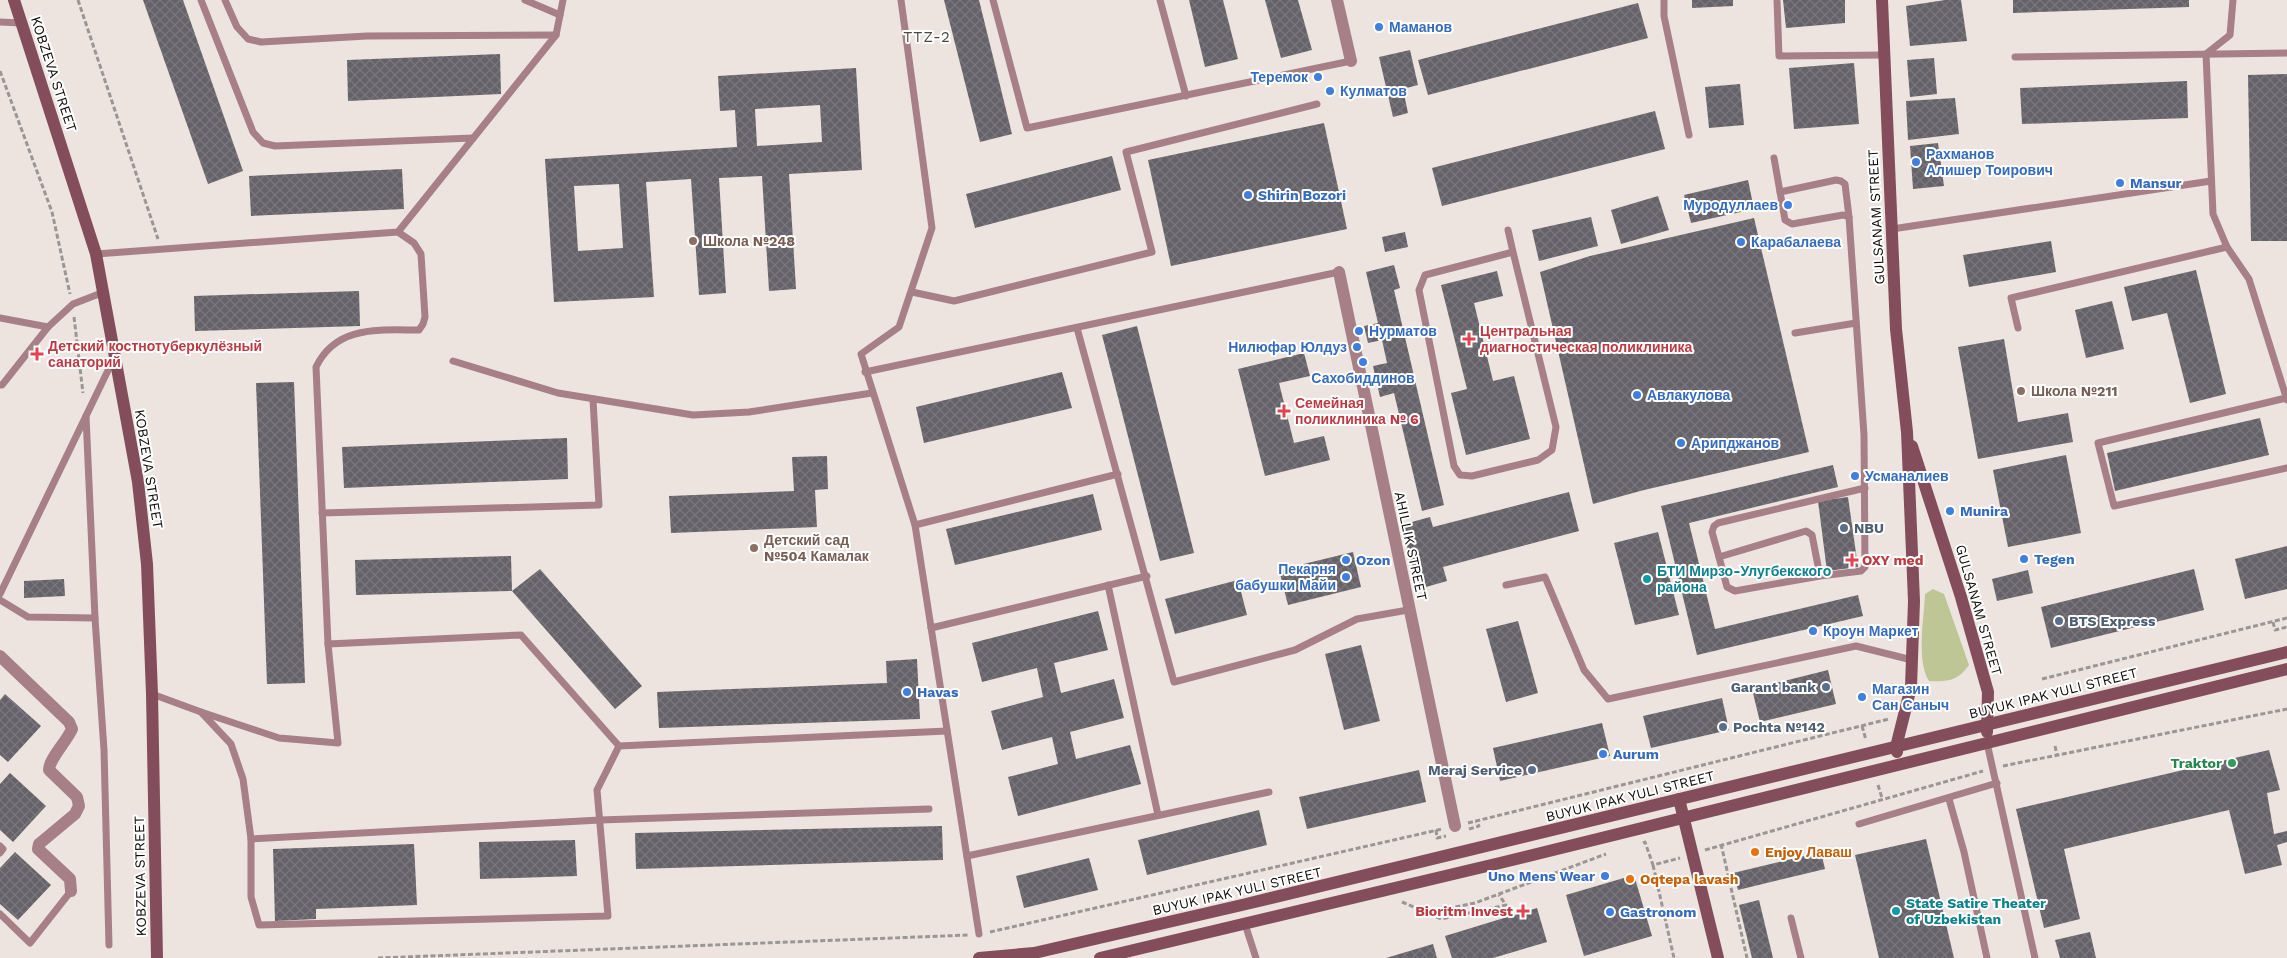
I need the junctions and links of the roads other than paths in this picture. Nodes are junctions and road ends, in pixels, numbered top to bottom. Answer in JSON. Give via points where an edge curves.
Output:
{"nodes":[{"id":1,"x":14,"y":0,"type":"edge"},
{"id":2,"x":201,"y":0,"type":"edge"},
{"id":3,"x":225,"y":0,"type":"edge"},
{"id":4,"x":525,"y":0,"type":"edge"},
{"id":5,"x":563,"y":0,"type":"edge"},
{"id":6,"x":901,"y":0,"type":"edge"},
{"id":7,"x":993,"y":0,"type":"edge"},
{"id":8,"x":1160,"y":0,"type":"edge"},
{"id":9,"x":1337,"y":0,"type":"edge"},
{"id":10,"x":1664,"y":0,"type":"edge"},
{"id":11,"x":1777,"y":0,"type":"edge"},
{"id":12,"x":1882,"y":0,"type":"edge"},
{"id":13,"x":2232,"y":0,"type":"edge"},
{"id":14,"x":560,"y":14,"type":"junction"},
{"id":15,"x":0,"y":22,"type":"edge"},
{"id":16,"x":21,"y":23,"type":"junction"},
{"id":17,"x":556,"y":35,"type":"junction"},
{"id":18,"x":2287,"y":53,"type":"edge"},
{"id":19,"x":2206,"y":54,"type":"junction"},
{"id":20,"x":1884,"y":55,"type":"junction"},
{"id":21,"x":2015,"y":57,"type":"dead end"},
{"id":22,"x":1351,"y":61,"type":"joint"},
{"id":23,"x":1186,"y":96,"type":"junction"},
{"id":24,"x":1317,"y":104,"type":"dead end"},
{"id":25,"x":1690,"y":135,"type":"dead end"},
{"id":26,"x":473,"y":138,"type":"junction"},
{"id":27,"x":1774,"y":158,"type":"dead end"},
{"id":28,"x":2211,"y":181,"type":"junction"},
{"id":29,"x":1780,"y":192,"type":"junction"},
{"id":30,"x":1849,"y":216,"type":"junction"},
{"id":31,"x":1892,"y":229,"type":"junction"},
{"id":32,"x":1508,"y":230,"type":"dead end"},
{"id":33,"x":398,"y":232,"type":"junction"},
{"id":34,"x":2227,"y":247,"type":"junction"},
{"id":35,"x":1513,"y":252,"type":"junction"},
{"id":36,"x":96,"y":254,"type":"junction"},
{"id":37,"x":1339,"y":272,"type":"joint"},
{"id":38,"x":104,"y":292,"type":"junction"},
{"id":39,"x":912,"y":292,"type":"junction"},
{"id":40,"x":0,"y":318,"type":"edge"},
{"id":41,"x":1856,"y":323,"type":"junction"},
{"id":42,"x":48,"y":327,"type":"junction"},
{"id":43,"x":1077,"y":328,"type":"junction"},
{"id":44,"x":2018,"y":328,"type":"dead end"},
{"id":45,"x":1795,"y":333,"type":"dead end"},
{"id":46,"x":115,"y":355,"type":"junction"},
{"id":47,"x":453,"y":361,"type":"dead end"},
{"id":48,"x":865,"y":372,"type":"junction"},
{"id":49,"x":0,"y":385,"type":"edge"},
{"id":50,"x":872,"y":393,"type":"junction"},
{"id":51,"x":2287,"y":399,"type":"edge"},
{"id":52,"x":593,"y":400,"type":"junction"},
{"id":53,"x":86,"y":416,"type":"junction"},
{"id":54,"x":1907,"y":432,"type":"junction"},
{"id":55,"x":2287,"y":468,"type":"edge"},
{"id":56,"x":1118,"y":474,"type":"junction"},
{"id":57,"x":1864,"y":488,"type":"junction"},
{"id":58,"x":322,"y":513,"type":"junction"},
{"id":59,"x":915,"y":524,"type":"junction"},
{"id":60,"x":1719,"y":557,"type":"junction"},
{"id":61,"x":1147,"y":576,"type":"junction"},
{"id":62,"x":1820,"y":576,"type":"junction"},
{"id":63,"x":1108,"y":585,"type":"junction"},
{"id":64,"x":1506,"y":585,"type":"dead end"},
{"id":65,"x":0,"y":594,"type":"edge"},
{"id":66,"x":0,"y":600,"type":"edge"},
{"id":67,"x":1408,"y":610,"type":"junction"},
{"id":68,"x":95,"y":618,"type":"junction"},
{"id":69,"x":931,"y":628,"type":"junction"},
{"id":70,"x":328,"y":644,"type":"junction"},
{"id":71,"x":2287,"y":652,"type":"edge"},
{"id":72,"x":0,"y":656,"type":"edge"},
{"id":73,"x":1912,"y":660,"type":"junction"},
{"id":74,"x":2287,"y":669,"type":"edge"},
{"id":75,"x":152,"y":694,"type":"junction"},
{"id":76,"x":201,"y":712,"type":"junction"},
{"id":77,"x":1987,"y":724,"type":"junction"},
{"id":78,"x":947,"y":731,"type":"junction"},
{"id":79,"x":1986,"y":743,"type":"junction"},
{"id":80,"x":619,"y":746,"type":"junction"},
{"id":81,"x":1896,"y":746,"type":"junction"},
{"id":82,"x":1899,"y":764,"type":"junction"},
{"id":83,"x":1997,"y":783,"type":"junction"},
{"id":84,"x":1269,"y":792,"type":"dead end"},
{"id":85,"x":1949,"y":798,"type":"junction"},
{"id":86,"x":1679,"y":799,"type":"junction"},
{"id":87,"x":929,"y":809,"type":"dead end"},
{"id":88,"x":1158,"y":816,"type":"junction"},
{"id":89,"x":1684,"y":818,"type":"junction"},
{"id":90,"x":600,"y":820,"type":"junction"},
{"id":91,"x":1859,"y":824,"type":"dead end"},
{"id":92,"x":1455,"y":826,"type":"road end"},
{"id":93,"x":251,"y":840,"type":"junction"},
{"id":94,"x":0,"y":846,"type":"edge"},
{"id":95,"x":0,"y":853,"type":"edge"},
{"id":96,"x":967,"y":856,"type":"junction"},
{"id":97,"x":71,"y":891,"type":"joint"},
{"id":98,"x":0,"y":914,"type":"edge"},
{"id":99,"x":1791,"y":918,"type":"dead end"},
{"id":100,"x":1245,"y":924,"type":"junction"},
{"id":101,"x":979,"y":934,"type":"road end"},
{"id":102,"x":109,"y":945,"type":"dead end"},
{"id":103,"x":1114,"y":956,"type":"edge"},
{"id":104,"x":157,"y":958,"type":"edge"},
{"id":105,"x":979,"y":958,"type":"edge"},
{"id":106,"x":1100,"y":958,"type":"edge"},
{"id":107,"x":1256,"y":958,"type":"edge"},
{"id":108,"x":1718,"y":958,"type":"edge"},
{"id":109,"x":1801,"y":958,"type":"edge"},
{"id":110,"x":1987,"y":958,"type":"edge"},
{"id":111,"x":2035,"y":958,"type":"edge"}],
"edges":[{"from":1,"to":16,"type":"main road","name":"KOBZEVA STREET"},
{"from":2,"to":26,"type":"lane","via":[[252,132],[263,143],[275,146]]},
{"from":3,"to":17,"type":"lane","via":[[237,27],[248,38],[260,42],[367,36]]},
{"from":4,"to":14,"type":"lane"},
{"from":5,"to":14,"type":"lane"},
{"from":6,"to":39,"type":"lane","via":[[932,228]]},
{"from":7,"to":23,"type":"lane","via":[[1027,128]]},
{"from":8,"to":23,"type":"lane"},
{"from":9,"to":22,"type":"street"},
{"from":10,"to":25,"type":"lane","via":[[1664,16]]},
{"from":11,"to":20,"type":"lane","via":[[1780,56]]},
{"from":12,"to":20,"type":"main road","name":"GULSANAM STREET"},
{"from":13,"to":19,"type":"lane","via":[[2230,35]]},
{"from":14,"to":17,"type":"lane"},
{"from":15,"to":16,"type":"lane"},
{"from":16,"to":36,"type":"main road","name":"KOBZEVA STREET"},
{"from":17,"to":26,"type":"lane"},
{"from":18,"to":19,"type":"lane"},
{"from":19,"to":21,"type":"lane"},
{"from":19,"to":28,"type":"lane"},
{"from":20,"to":31,"type":"main road","name":"GULSANAM STREET"},
{"from":22,"to":23,"type":"lane"},
{"from":24,"to":39,"type":"lane","via":[[1126,152],[1152,252],[954,301]]},
{"from":26,"to":33,"type":"lane"},
{"from":27,"to":29,"type":"lane"},
{"from":28,"to":31,"type":"lane"},
{"from":28,"to":34,"type":"lane","via":[[2213,214]]},
{"from":29,"to":30,"type":"lane","via":[[1787,223]]},
{"from":29,"to":30,"type":"lane","via":[[1841,180],[1845,184]]},
{"from":30,"to":41,"type":"lane"},
{"from":31,"to":54,"type":"main road","name":"GULSANAM STREET","via":[[1897,337]]},
{"from":32,"to":35,"type":"lane"},
{"from":33,"to":36,"type":"lane"},
{"from":33,"to":58,"type":"lane","via":[[414,243],[421,254],[424,324],[419,330],[385,330],[342,337],[320,358],[316,367]]},
{"from":34,"to":44,"type":"lane","via":[[2011,298]]},
{"from":34,"to":51,"type":"lane","via":[[2249,279]]},
{"from":35,"to":35,"type":"lane","via":[[1556,427],[1552,450],[1538,460],[1472,476],[1460,475],[1454,466],[1419,290],[1425,275]]},
{"from":36,"to":38,"type":"main road","name":"KOBZEVA STREET"},
{"from":37,"to":43,"type":"lane"},
{"from":37,"to":67,"type":"street","name":"AHILLIK STREET"},
{"from":38,"to":42,"type":"lane","via":[[73,304]]},
{"from":38,"to":46,"type":"main road","name":"KOBZEVA STREET"},
{"from":39,"to":48,"type":"lane","via":[[899,328],[861,354]]},
{"from":40,"to":42,"type":"lane"},
{"from":41,"to":45,"type":"lane"},
{"from":41,"to":57,"type":"lane","via":[[1864,435]]},
{"from":42,"to":49,"type":"lane"},
{"from":43,"to":48,"type":"lane"},
{"from":43,"to":56,"type":"lane"},
{"from":46,"to":53,"type":"lane"},
{"from":46,"to":75,"type":"main road","name":"KOBZEVA STREET","via":[[142,517]]},
{"from":47,"to":52,"type":"lane","via":[[558,393]]},
{"from":48,"to":50,"type":"lane"},
{"from":50,"to":52,"type":"lane","via":[[750,412],[692,415]]},
{"from":50,"to":59,"type":"lane"},
{"from":51,"to":55,"type":"lane","via":[[2098,443],[2114,506]]},
{"from":52,"to":58,"type":"lane","via":[[599,505]]},
{"from":53,"to":65,"type":"lane"},
{"from":53,"to":68,"type":"lane"},
{"from":54,"to":73,"type":"main road","name":"GULSANAM STREET","via":[[1914,601]]},
{"from":54,"to":77,"type":"main road","name":"GULSANAM STREET","via":[[1961,596],[1988,692]]},
{"from":56,"to":59,"type":"lane"},
{"from":56,"to":61,"type":"lane"},
{"from":57,"to":60,"type":"lane","via":[[1718,523],[1712,532]]},
{"from":57,"to":62,"type":"lane","via":[[1864,569]]},
{"from":58,"to":70,"type":"lane"},
{"from":59,"to":69,"type":"lane"},
{"from":60,"to":62,"type":"lane","via":[[1727,587],[1735,591]]},
{"from":60,"to":62,"type":"lane","via":[[1806,532],[1812,535]]},
{"from":61,"to":63,"type":"lane"},
{"from":61,"to":67,"type":"lane","via":[[1174,682],[1295,650],[1357,619]]},
{"from":63,"to":69,"type":"lane"},
{"from":63,"to":88,"type":"lane"},
{"from":64,"to":73,"type":"lane","via":[[1545,577],[1584,670],[1608,700],[1856,646]]},
{"from":66,"to":68,"type":"lane","via":[[28,617]]},
{"from":67,"to":92,"type":"street","name":"AHILLIK STREET"},
{"from":68,"to":102,"type":"lane","via":[[104,750]]},
{"from":69,"to":78,"type":"lane"},
{"from":70,"to":76,"type":"lane","via":[[338,743],[279,738]]},
{"from":70,"to":80,"type":"lane","via":[[522,635]]},
{"from":71,"to":77,"type":"main road","name":"BUYUK IPAK YULI STREET"},
{"from":72,"to":97,"type":"street","via":[[69,722],[72,729],[49,770],[77,798],[79,806],[75,814],[39,844],[38,849],[70,879]]},
{"from":73,"to":81,"type":"main road","name":"GULSANAM STREET","via":[[1911,687]]},
{"from":74,"to":79,"type":"main road"},
{"from":75,"to":76,"type":"lane"},
{"from":75,"to":104,"type":"main road","name":"KOBZEVA STREET"},
{"from":76,"to":93,"type":"lane","via":[[231,744],[244,779]]},
{"from":77,"to":79,"type":"main road","name":"GULSANAM STREET"},
{"from":77,"to":81,"type":"main road","name":"BUYUK IPAK YULI STREET"},
{"from":78,"to":80,"type":"lane"},
{"from":78,"to":96,"type":"lane"},
{"from":79,"to":82,"type":"main road"},
{"from":79,"to":83,"type":"lane"},
{"from":80,"to":90,"type":"lane","via":[[597,790]]},
{"from":81,"to":82,"type":"main road","name":"GULSANAM STREET"},
{"from":81,"to":86,"type":"main road","name":"BUYUK IPAK YULI STREET"},
{"from":82,"to":89,"type":"main road"},
{"from":83,"to":85,"type":"lane"},
{"from":83,"to":111,"type":"lane"},
{"from":84,"to":88,"type":"lane"},
{"from":85,"to":91,"type":"lane"},
{"from":85,"to":110,"type":"lane"},
{"from":86,"to":89,"type":"main road"},
{"from":86,"to":105,"type":"main road","name":"BUYUK IPAK YULI STREET","via":[[1034,954]]},
{"from":87,"to":90,"type":"lane"},
{"from":88,"to":96,"type":"lane"},
{"from":89,"to":100,"type":"main road"},
{"from":89,"to":108,"type":"main road"},
{"from":90,"to":93,"type":"lane"},
{"from":90,"to":93,"type":"lane","via":[[608,916],[259,926],[251,897]]},
{"from":94,"to":95,"type":"lane","via":[[3,849]]},
{"from":96,"to":101,"type":"lane"},
{"from":97,"to":98,"type":"lane","via":[[30,943]]},
{"from":99,"to":109,"type":"lane"},
{"from":100,"to":103,"type":"main road"},
{"from":100,"to":107,"type":"lane"},
{"from":103,"to":106,"type":"main road"}]}
